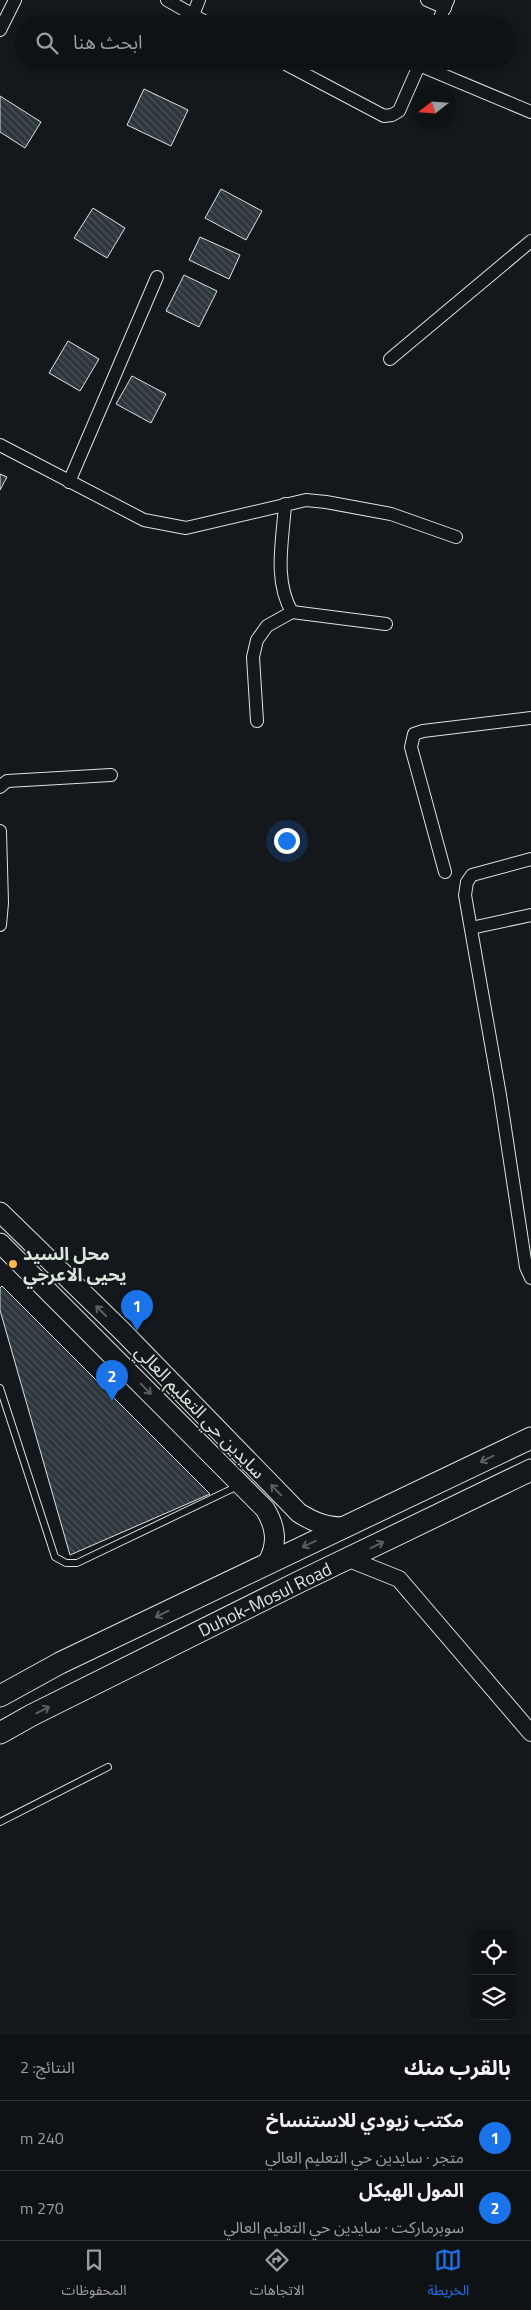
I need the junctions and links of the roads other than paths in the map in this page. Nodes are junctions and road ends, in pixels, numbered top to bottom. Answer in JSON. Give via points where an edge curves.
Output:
{"nodes":[{"id":1,"x":16,"y":0,"type":"edge"},
{"id":2,"x":167,"y":0,"type":"edge"},
{"id":3,"x":199,"y":0,"type":"edge"},
{"id":4,"x":427,"y":0,"type":"edge"},
{"id":5,"x":446,"y":4,"type":"edge"},
{"id":6,"x":192,"y":15,"type":"joint"},
{"id":7,"x":0,"y":30,"type":"edge"},
{"id":8,"x":297,"y":70,"type":"edge"},
{"id":9,"x":417,"y":70,"type":"edge"},
{"id":10,"x":436,"y":70,"type":"edge"},
{"id":11,"x":531,"y":112,"type":"edge"},
{"id":12,"x":531,"y":241,"type":"edge"},
{"id":13,"x":157,"y":277,"type":"dead end"},
{"id":14,"x":390,"y":359,"type":"dead end"},
{"id":15,"x":0,"y":445,"type":"edge"},
{"id":16,"x":70,"y":482,"type":"junction"},
{"id":17,"x":285,"y":504,"type":"junction"},
{"id":18,"x":456,"y":537,"type":"dead end"},
{"id":19,"x":292,"y":612,"type":"junction"},
{"id":20,"x":386,"y":624,"type":"dead end"},
{"id":21,"x":531,"y":718,"type":"edge"},
{"id":22,"x":257,"y":721,"type":"dead end"},
{"id":23,"x":111,"y":775,"type":"dead end"},
{"id":24,"x":0,"y":787,"type":"edge"},
{"id":25,"x":0,"y":831,"type":"edge"},
{"id":26,"x":531,"y":859,"type":"edge"},
{"id":27,"x":445,"y":872,"type":"dead end"},
{"id":28,"x":531,"y":915,"type":"edge"},
{"id":29,"x":0,"y":925,"type":"edge"},
{"id":30,"x":471,"y":928,"type":"junction"},
{"id":31,"x":0,"y":1212,"type":"edge"},
{"id":32,"x":0,"y":1243,"type":"edge"},
{"id":33,"x":531,"y":1278,"type":"edge"},
{"id":34,"x":0,"y":1388,"type":"edge"},
{"id":35,"x":531,"y":1438,"type":"edge"},
{"id":36,"x":531,"y":1470,"type":"edge"},
{"id":37,"x":242,"y":1484,"type":"junction"},
{"id":38,"x":346,"y":1527,"type":"junction"},
{"id":39,"x":349,"y":1559,"type":"junction"},
{"id":40,"x":268,"y":1562,"type":"junction"},
{"id":41,"x":0,"y":1696,"type":"edge"},
{"id":42,"x":0,"y":1733,"type":"edge"},
{"id":43,"x":531,"y":1733,"type":"edge"},
{"id":44,"x":108,"y":1767,"type":"dead end"},
{"id":45,"x":0,"y":1822,"type":"edge"}],
"edges":[{"from":1,"to":7,"type":"street"},
{"from":2,"to":6,"type":"street"},
{"from":3,"to":6,"type":"street"},
{"from":4,"to":5,"type":"street"},
{"from":8,"to":9,"type":"street","via":[[384,116],[399,111]]},
{"from":10,"to":11,"type":"street"},
{"from":12,"to":14,"type":"street"},
{"from":13,"to":16,"type":"street"},
{"from":15,"to":16,"type":"street"},
{"from":16,"to":17,"type":"street","via":[[144,520],[186,528]]},
{"from":17,"to":18,"type":"street","via":[[306,500],[326,502],[382,513]]},
{"from":17,"to":19,"type":"street","via":[[280,572],[282,589]]},
{"from":19,"to":20,"type":"street"},
{"from":19,"to":22,"type":"street","via":[[267,626],[257,640],[253,657]]},
{"from":21,"to":27,"type":"street","via":[[414,734],[411,747]]},
{"from":23,"to":24,"type":"street","via":[[7,781]]},
{"from":25,"to":29,"type":"street"},
{"from":26,"to":30,"type":"street","via":[[472,875],[466,882],[465,895]]},
{"from":28,"to":30,"type":"street"},
{"from":30,"to":33,"type":"street","via":[[526,1267]]},
{"from":38,"to":31,"type":"main road","name":"سايدين حي التعليم العالي","one_way":true,"via":[[330,1527],[299,1513],[123,1332]]},
{"from":32,"to":37,"type":"main road","name":"سايدين حي التعليم العالي","one_way":true},
{"from":34,"to":37,"type":"lane","via":[[55,1557],[66,1563],[78,1562]]},
{"from":35,"to":38,"type":"highway","name":"Duhok-Mosul Road","one_way":true},
{"from":39,"to":36,"type":"highway","name":"Duhok-Mosul Road","one_way":true},
{"from":37,"to":40,"type":"main road","name":"سايدين حي التعليم العالي","via":[[265,1509],[275,1530],[274,1552]]},
{"from":38,"to":40,"type":"highway","name":"Duhok-Mosul Road","one_way":true},
{"from":42,"to":39,"type":"highway","name":"Duhok-Mosul Road","one_way":true},
{"from":39,"to":43,"type":"street","via":[[399,1580]]},
{"from":40,"to":41,"type":"highway","name":"Duhok-Mosul Road","one_way":true,"via":[[60,1663]]},
{"from":44,"to":45,"type":"lane"}]}
